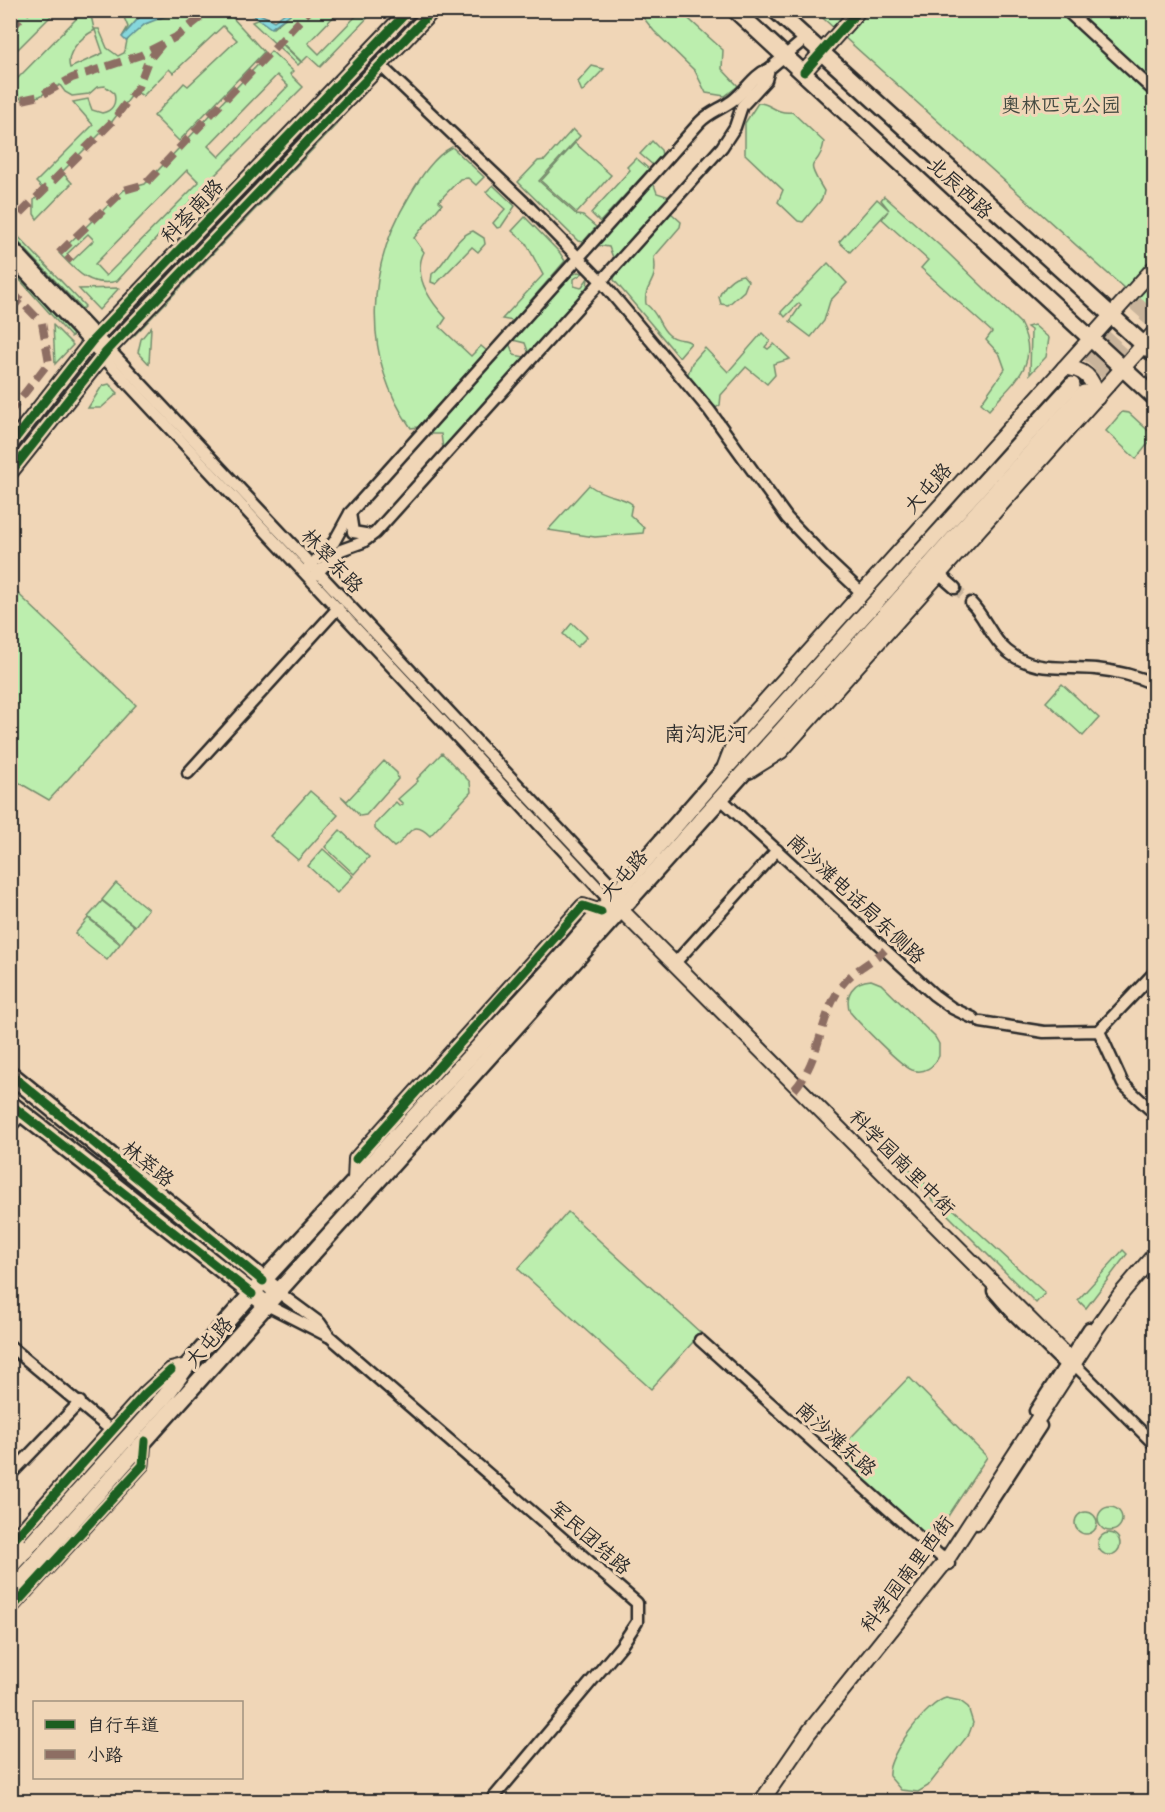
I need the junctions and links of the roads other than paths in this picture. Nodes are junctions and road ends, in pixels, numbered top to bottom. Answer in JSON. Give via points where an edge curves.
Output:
{"nodes":[{"id":1,"x":409,"y":10,"type":"edge"},
{"id":2,"x":433,"y":10,"type":"edge"},
{"id":3,"x":735,"y":10,"type":"edge"},
{"id":4,"x":775,"y":10,"type":"edge"},
{"id":5,"x":859,"y":10,"type":"edge"},
{"id":6,"x":1066,"y":10,"type":"edge"},
{"id":7,"x":806,"y":38,"type":"junction"},
{"id":8,"x":821,"y":52,"type":"junction"},
{"id":9,"x":785,"y":55,"type":"junction"},
{"id":10,"x":380,"y":65,"type":"junction"},
{"id":11,"x":769,"y":69,"type":"junction"},
{"id":12,"x":804,"y":72,"type":"junction"},
{"id":13,"x":1155,"y":91,"type":"edge"},
{"id":14,"x":720,"y":106,"type":"junction"},
{"id":15,"x":737,"y":122,"type":"junction"},
{"id":16,"x":10,"y":244,"type":"edge"},
{"id":17,"x":10,"y":257,"type":"edge"},
{"id":18,"x":579,"y":258,"type":"junction"},
{"id":19,"x":1155,"y":268,"type":"edge"},
{"id":20,"x":601,"y":281,"type":"junction"},
{"id":21,"x":1112,"y":315,"type":"junction"},
{"id":22,"x":1091,"y":339,"type":"junction"},
{"id":23,"x":1151,"y":344,"type":"edge"},
{"id":24,"x":100,"y":347,"type":"junction"},
{"id":25,"x":1064,"y":369,"type":"junction"},
{"id":26,"x":1124,"y":369,"type":"junction"},
{"id":27,"x":1084,"y":392,"type":"junction"},
{"id":28,"x":1155,"y":397,"type":"edge"},
{"id":29,"x":10,"y":445,"type":"edge"},
{"id":30,"x":10,"y":473,"type":"edge"},
{"id":31,"x":350,"y":513,"type":"junction"},
{"id":32,"x":372,"y":536,"type":"junction"},
{"id":33,"x":311,"y":572,"type":"junction"},
{"id":34,"x":939,"y":573,"type":"junction"},
{"id":35,"x":955,"y":588,"type":"tunnel mouth"},
{"id":36,"x":862,"y":593,"type":"junction"},
{"id":37,"x":971,"y":603,"type":"tunnel mouth"},
{"id":38,"x":338,"y":608,"type":"junction"},
{"id":39,"x":1155,"y":684,"type":"edge"},
{"id":40,"x":723,"y":771,"type":"junction"},
{"id":41,"x":188,"y":773,"type":"dead end"},
{"id":42,"x":739,"y":777,"type":"junction"},
{"id":43,"x":720,"y":798,"type":"junction"},
{"id":44,"x":777,"y":850,"type":"junction"},
{"id":45,"x":616,"y":904,"type":"junction"},
{"id":46,"x":676,"y":962,"type":"junction"},
{"id":47,"x":1155,"y":973,"type":"edge"},
{"id":48,"x":1099,"y":1031,"type":"junction"},
{"id":49,"x":10,"y":1074,"type":"edge"},
{"id":50,"x":16,"y":1109,"type":"edge"},
{"id":51,"x":1155,"y":1113,"type":"edge"},
{"id":52,"x":10,"y":1127,"type":"edge"},
{"id":53,"x":1155,"y":1246,"type":"edge"},
{"id":54,"x":1155,"y":1255,"type":"edge"},
{"id":55,"x":238,"y":1261,"type":"junction"},
{"id":56,"x":1155,"y":1264,"type":"edge"},
{"id":57,"x":227,"y":1275,"type":"junction"},
{"id":58,"x":263,"y":1281,"type":"junction"},
{"id":59,"x":252,"y":1294,"type":"junction"},
{"id":60,"x":272,"y":1299,"type":"junction"},
{"id":61,"x":329,"y":1336,"type":"junction"},
{"id":62,"x":700,"y":1340,"type":"dead end"},
{"id":63,"x":10,"y":1346,"type":"edge"},
{"id":64,"x":1073,"y":1364,"type":"junction"},
{"id":65,"x":187,"y":1366,"type":"junction"},
{"id":66,"x":80,"y":1402,"type":"junction"},
{"id":67,"x":112,"y":1431,"type":"junction"},
{"id":68,"x":145,"y":1441,"type":"junction"},
{"id":69,"x":1155,"y":1444,"type":"edge"},
{"id":70,"x":10,"y":1475,"type":"edge"},
{"id":71,"x":16,"y":1545,"type":"edge"},
{"id":72,"x":945,"y":1560,"type":"junction"},
{"id":73,"x":10,"y":1567,"type":"edge"},
{"id":74,"x":10,"y":1591,"type":"edge"},
{"id":75,"x":10,"y":1610,"type":"edge"},
{"id":76,"x":490,"y":1802,"type":"edge"},
{"id":77,"x":754,"y":1802,"type":"edge"},
{"id":78,"x":761,"y":1802,"type":"edge"},
{"id":79,"x":767,"y":1802,"type":"edge"}],
"edges":[{"from":1,"to":24,"type":"street","name":"科荟南路","via":[[199,230]]},
{"from":2,"to":10,"type":"street","name":"科荟南路"},
{"from":3,"to":9,"type":"main road","name":"北辰西路"},
{"from":4,"to":7,"type":"main road","name":"北辰西路"},
{"from":5,"to":8,"type":"street"},
{"from":6,"to":13,"type":"street"},
{"from":7,"to":8,"type":"main road","name":"北辰西路"},
{"from":7,"to":9,"type":"street"},
{"from":8,"to":12,"type":"street"},
{"from":8,"to":21,"type":"main road","name":"北辰西路"},
{"from":9,"to":11,"type":"street"},
{"from":9,"to":12,"type":"main road","name":"北辰西路"},
{"from":10,"to":18,"type":"street"},
{"from":10,"to":24,"type":"street","name":"科荟南路"},
{"from":11,"to":14,"type":"street","via":[[758,74],[731,102]]},
{"from":11,"to":15,"type":"street","via":[[766,80],[742,106]]},
{"from":12,"to":22,"type":"main road","name":"北辰西路"},
{"from":14,"to":15,"type":"street","via":[[731,112]]},
{"from":14,"to":18,"type":"street","via":[[700,122]]},
{"from":15,"to":20,"type":"street","via":[[722,147]]},
{"from":16,"to":24,"type":"street","name":"林翠东路"},
{"from":17,"to":24,"type":"street","name":"林翠东路"},
{"from":18,"to":20,"type":"street"},
{"from":18,"to":31,"type":"street"},
{"from":19,"to":21,"type":"street","name":"大屯路"},
{"from":20,"to":32,"type":"street"},
{"from":20,"to":36,"type":"street","via":[[703,402],[787,518]]},
{"from":21,"to":22,"type":"street","name":"大屯路"},
{"from":21,"to":23,"type":"main road","name":"北辰西路"},
{"from":22,"to":25,"type":"street","name":"大屯路"},
{"from":22,"to":26,"type":"main road","name":"北辰西路"},
{"from":23,"to":26,"type":"street","name":"大屯路"},
{"from":24,"to":29,"type":"street","name":"科荟南路"},
{"from":24,"to":30,"type":"street","name":"科荟南路"},
{"from":24,"to":33,"type":"street","name":"林翠东路"},
{"from":25,"to":27,"type":"street","via":[[1077,368],[1095,384]]},
{"from":25,"to":36,"type":"street","name":"大屯路"},
{"from":26,"to":27,"type":"street","name":"大屯路"},
{"from":26,"to":28,"type":"main road","name":"北辰西路"},
{"from":27,"to":34,"type":"street","name":"大屯路"},
{"from":27,"to":40,"type":"main road","name":"大屯路"},
{"from":27,"to":42,"type":"main road","name":"大屯路"},
{"from":31,"to":32,"type":"street","via":[[353,532]]},
{"from":31,"to":33,"type":"street"},
{"from":32,"to":33,"type":"street","via":[[341,550]]},
{"from":33,"to":38,"type":"street","name":"林翠东路"},
{"from":33,"to":45,"type":"street","name":"林翠东路"},
{"from":34,"to":35,"type":"street"},
{"from":34,"to":42,"type":"street","name":"大屯路","via":[[781,751]]},
{"from":36,"to":40,"type":"street","name":"大屯路","via":[[739,730]]},
{"from":37,"to":39,"type":"street","via":[[985,618],[996,641],[1023,662],[1040,667],[1096,669]]},
{"from":38,"to":41,"type":"street"},
{"from":38,"to":45,"type":"street","name":"林翠东路"},
{"from":40,"to":45,"type":"main road","name":"大屯路"},
{"from":42,"to":43,"type":"main road","name":"大屯路"},
{"from":43,"to":44,"type":"street","name":"南沙滩电话局东侧路"},
{"from":43,"to":45,"type":"main road","name":"大屯路"},
{"from":44,"to":46,"type":"street"},
{"from":44,"to":48,"type":"street","name":"南沙滩电话局东侧路","via":[[952,1008],[977,1020],[1044,1032]]},
{"from":45,"to":46,"type":"street","name":"科学园南里中街"},
{"from":45,"to":58,"type":"main road","name":"大屯路"},
{"from":45,"to":60,"type":"main road","name":"大屯路"},
{"from":45,"to":64,"type":"street","via":[[1013,1314]]},
{"from":46,"to":64,"type":"street","name":"科学园南里中街"},
{"from":47,"to":48,"type":"street"},
{"from":48,"to":51,"type":"street","via":[[1123,1084]]},
{"from":49,"to":55,"type":"main road","name":"林萃路"},
{"from":50,"to":52,"type":"street"},
{"from":50,"to":57,"type":"main road","name":"林萃路"},
{"from":53,"to":64,"type":"street","via":[[1113,1293]]},
{"from":54,"to":64,"type":"street","name":"科学园南里西街","via":[[1119,1295]]},
{"from":55,"to":57,"type":"main road"},
{"from":55,"to":58,"type":"main road","name":"林萃路"},
{"from":56,"to":64,"type":"street"},
{"from":57,"to":59,"type":"main road","name":"林萃路"},
{"from":58,"to":59,"type":"main road","name":"大屯路"},
{"from":58,"to":60,"type":"main road","name":"林萃路"},
{"from":59,"to":60,"type":"main road","name":"林萃路"},
{"from":59,"to":65,"type":"main road","name":"大屯路"},
{"from":60,"to":61,"type":"street","name":"军民团结路"},
{"from":60,"to":61,"type":"street","name":"军民团结路","via":[[320,1323]]},
{"from":60,"to":68,"type":"main road","name":"大屯路"},
{"from":61,"to":76,"type":"street","name":"军民团结路","via":[[637,1603],[637,1622],[621,1646]]},
{"from":62,"to":72,"type":"street","name":"南沙滩东路"},
{"from":63,"to":66,"type":"street"},
{"from":64,"to":69,"type":"street","name":"科学园南里中街"},
{"from":64,"to":72,"type":"street","name":"科学园南里西街"},
{"from":65,"to":67,"type":"street","via":[[171,1370]]},
{"from":65,"to":71,"type":"main road","name":"大屯路","via":[[166,1395]]},
{"from":66,"to":67,"type":"street"},
{"from":66,"to":70,"type":"street"},
{"from":67,"to":71,"type":"street"},
{"from":68,"to":74,"type":"main road","name":"大屯路"},
{"from":68,"to":75,"type":"street","via":[[142,1465]]},
{"from":71,"to":73,"type":"main road","name":"大屯路"},
{"from":72,"to":77,"type":"street","via":[[798,1737]]},
{"from":72,"to":78,"type":"street","name":"科学园南里西街","via":[[809,1732]]},
{"from":72,"to":79,"type":"street"}]}
